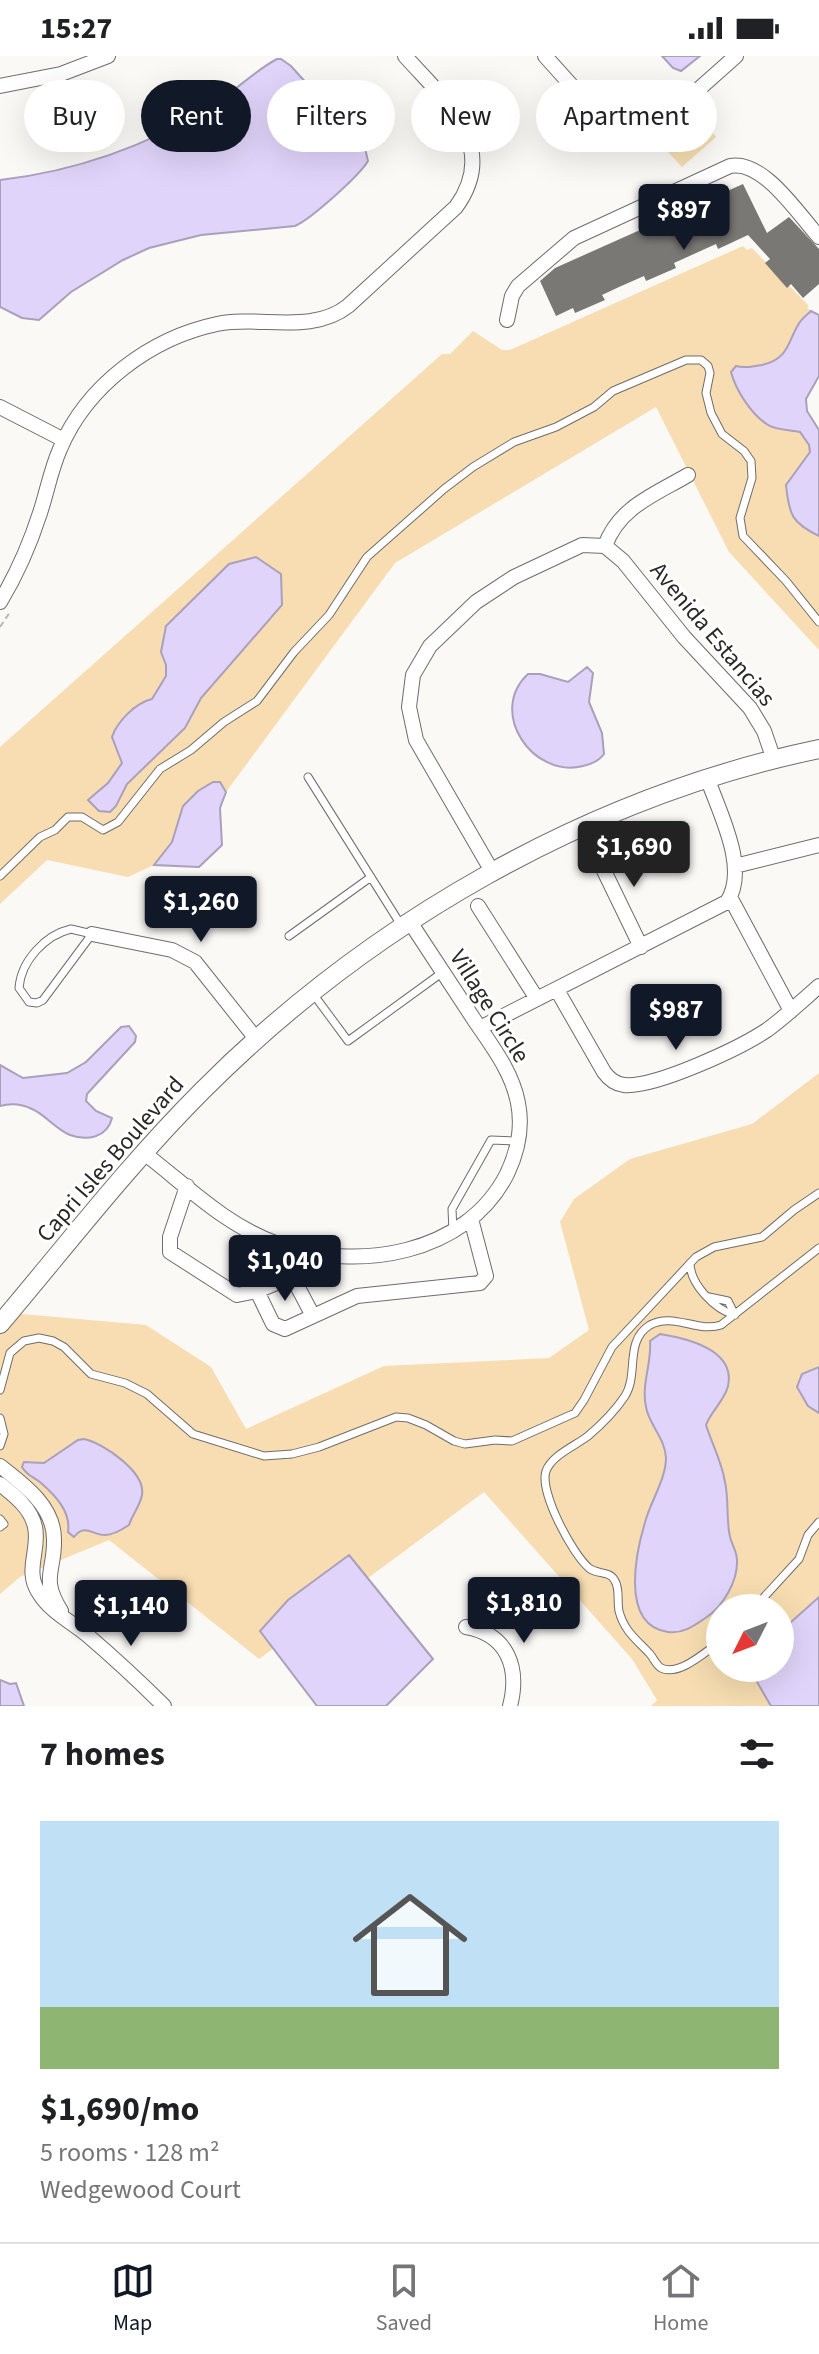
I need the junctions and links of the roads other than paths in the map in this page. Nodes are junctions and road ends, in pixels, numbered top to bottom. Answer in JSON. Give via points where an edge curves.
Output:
{"nodes":[{"id":1,"x":108,"y":56,"type":"edge"},
{"id":2,"x":405,"y":56,"type":"edge"},
{"id":3,"x":545,"y":56,"type":"edge"},
{"id":4,"x":736,"y":56,"type":"edge"},
{"id":5,"x":0,"y":86,"type":"edge"},
{"id":6,"x":819,"y":237,"type":"edge"},
{"id":7,"x":507,"y":320,"type":"dead end"},
{"id":8,"x":0,"y":407,"type":"edge"},
{"id":9,"x":64,"y":440,"type":"junction"},
{"id":10,"x":688,"y":475,"type":"dead end"},
{"id":11,"x":605,"y":546,"type":"junction"},
{"id":12,"x":0,"y":602,"type":"edge"},
{"id":13,"x":819,"y":622,"type":"edge"},
{"id":14,"x":819,"y":749,"type":"edge"},
{"id":15,"x":774,"y":760,"type":"junction"},
{"id":16,"x":308,"y":777,"type":"dead end"},
{"id":17,"x":708,"y":780,"type":"junction"},
{"id":18,"x":819,"y":845,"type":"edge"},
{"id":19,"x":593,"y":848,"type":"dead end"},
{"id":20,"x":735,"y":866,"type":"junction"},
{"id":21,"x":493,"y":873,"type":"junction"},
{"id":22,"x":0,"y":876,"type":"edge"},
{"id":23,"x":371,"y":877,"type":"junction"},
{"id":24,"x":730,"y":897,"type":"junction"},
{"id":25,"x":478,"y":906,"type":"dead end"},
{"id":26,"x":406,"y":924,"type":"junction"},
{"id":27,"x":92,"y":934,"type":"junction"},
{"id":28,"x":289,"y":936,"type":"dead end"},
{"id":29,"x":641,"y":947,"type":"junction"},
{"id":30,"x":443,"y":972,"type":"junction"},
{"id":31,"x":819,"y":986,"type":"edge"},
{"id":32,"x":557,"y":990,"type":"junction"},
{"id":33,"x":312,"y":993,"type":"junction"},
{"id":34,"x":537,"y":999,"type":"junction"},
{"id":35,"x":791,"y":1011,"type":"junction"},
{"id":36,"x":480,"y":1028,"type":"junction"},
{"id":37,"x":257,"y":1040,"type":"junction"},
{"id":38,"x":518,"y":1141,"type":"junction"},
{"id":39,"x":144,"y":1153,"type":"junction"},
{"id":40,"x":187,"y":1186,"type":"junction"},
{"id":41,"x":819,"y":1193,"type":"edge"},
{"id":42,"x":471,"y":1219,"type":"junction"},
{"id":43,"x":453,"y":1231,"type":"junction"},
{"id":44,"x":819,"y":1248,"type":"edge"},
{"id":45,"x":299,"y":1250,"type":"junction"},
{"id":46,"x":690,"y":1263,"type":"junction"},
{"id":47,"x":290,"y":1279,"type":"junction"},
{"id":48,"x":257,"y":1291,"type":"junction"},
{"id":49,"x":735,"y":1315,"type":"junction"},
{"id":50,"x":313,"y":1316,"type":"junction"},
{"id":51,"x":2,"y":1317,"type":"edge"},
{"id":52,"x":0,"y":1390,"type":"edge"},
{"id":53,"x":0,"y":1418,"type":"edge"},
{"id":54,"x":0,"y":1446,"type":"edge"},
{"id":55,"x":0,"y":1466,"type":"edge"},
{"id":56,"x":0,"y":1484,"type":"edge"},
{"id":57,"x":47,"y":1513,"type":"junction"},
{"id":58,"x":32,"y":1518,"type":"junction"},
{"id":59,"x":0,"y":1519,"type":"edge"},
{"id":60,"x":819,"y":1522,"type":"edge"},
{"id":61,"x":0,"y":1527,"type":"edge"},
{"id":62,"x":31,"y":1568,"type":"junction"},
{"id":63,"x":49,"y":1573,"type":"junction"},
{"id":64,"x":767,"y":1594,"type":"edge"},
{"id":65,"x":69,"y":1620,"type":"junction"},
{"id":66,"x":466,"y":1627,"type":"dead end"},
{"id":67,"x":706,"y":1650,"type":"edge"},
{"id":68,"x":164,"y":1706,"type":"edge"},
{"id":69,"x":510,"y":1706,"type":"edge"}],
"edges":[{"from":1,"to":5,"type":"street","via":[[61,74]]},
{"from":2,"to":9,"type":"street","via":[[453,110],[471,143],[473,172],[456,207],[334,315],[310,322],[220,323],[158,345],[100,390]]},
{"from":3,"to":4,"type":"street","via":[[617,136],[635,142]]},
{"from":6,"to":7,"type":"street","via":[[765,176],[749,166],[730,166],[569,241],[518,286]]},
{"from":8,"to":9,"type":"street"},
{"from":9,"to":12,"type":"street","via":[[30,542]]},
{"from":10,"to":11,"type":"street","via":[[631,507]]},
{"from":11,"to":15,"type":"street","name":"Avenida Estancias","via":[[750,708]]},
{"from":11,"to":21,"type":"street","via":[[582,545],[486,594],[440,634],[413,675],[409,707],[416,740]]},
{"from":13,"to":22,"type":"lane","via":[[743,536],[740,518],[752,478],[751,461],[722,434],[711,413],[708,366],[686,360],[613,391],[586,412],[514,442],[464,473],[367,557],[334,608],[257,701],[155,773],[118,822],[103,830],[82,817],[68,817]]},
{"from":14,"to":15,"type":"street","name":"Capri Isles Boulevard"},
{"from":15,"to":17,"type":"street","name":"Capri Isles Boulevard"},
{"from":16,"to":23,"type":"lane"},
{"from":17,"to":20,"type":"street"},
{"from":17,"to":21,"type":"street","name":"Capri Isles Boulevard","via":[[600,820]]},
{"from":18,"to":20,"type":"street"},
{"from":19,"to":29,"type":"street"},
{"from":20,"to":24,"type":"street"},
{"from":21,"to":26,"type":"street","name":"Capri Isles Boulevard"},
{"from":23,"to":26,"type":"lane"},
{"from":23,"to":28,"type":"lane"},
{"from":24,"to":29,"type":"street"},
{"from":24,"to":35,"type":"street"},
{"from":25,"to":34,"type":"street"},
{"from":26,"to":30,"type":"street","name":"Village Circle"},
{"from":26,"to":33,"type":"street","name":"Capri Isles Boulevard"},
{"from":27,"to":27,"type":"lane","via":[[71,929],[42,946],[20,978],[19,988],[29,1002],[43,1000]]},
{"from":27,"to":37,"type":"street","via":[[172,950],[195,962]]},
{"from":29,"to":32,"type":"street"},
{"from":30,"to":33,"type":"lane","via":[[348,1041]]},
{"from":30,"to":36,"type":"street","name":"Village Circle"},
{"from":31,"to":35,"type":"street"},
{"from":32,"to":34,"type":"street"},
{"from":32,"to":35,"type":"street","via":[[604,1072],[623,1085],[715,1058]]},
{"from":33,"to":37,"type":"street","name":"Capri Isles Boulevard"},
{"from":34,"to":36,"type":"street"},
{"from":36,"to":38,"type":"street","name":"Village Circle","via":[[514,1087]]},
{"from":37,"to":39,"type":"street","name":"Capri Isles Boulevard"},
{"from":38,"to":42,"type":"street","name":"Village Circle","via":[[498,1189]]},
{"from":38,"to":43,"type":"lane","via":[[491,1140],[452,1209]]},
{"from":39,"to":40,"type":"street","name":"Village Circle"},
{"from":39,"to":51,"type":"street","name":"Capri Isles Boulevard"},
{"from":40,"to":45,"type":"street","name":"Village Circle","via":[[236,1225]]},
{"from":40,"to":48,"type":"street","via":[[170,1252],[237,1295]]},
{"from":41,"to":46,"type":"lane","via":[[762,1237],[714,1247]]},
{"from":42,"to":43,"type":"street","name":"Village Circle"},
{"from":42,"to":50,"type":"street","via":[[486,1276],[480,1283],[374,1292]]},
{"from":43,"to":45,"type":"street","name":"Village Circle","via":[[428,1243],[371,1255]]},
{"from":44,"to":49,"type":"lane"},
{"from":45,"to":47,"type":"street"},
{"from":46,"to":49,"type":"lane","via":[[698,1286],[721,1310]]},
{"from":46,"to":52,"type":"lane","via":[[612,1347],[575,1413],[517,1440],[465,1444],[396,1417],[304,1451],[255,1455],[193,1434],[147,1394],[91,1374],[47,1338],[24,1341],[10,1353]]},
{"from":47,"to":48,"type":"street"},
{"from":47,"to":50,"type":"street"},
{"from":48,"to":50,"type":"street","via":[[273,1324],[285,1329]]},
{"from":49,"to":67,"type":"lane","via":[[714,1327],[668,1321],[644,1330],[634,1347],[625,1396],[588,1436],[550,1464],[545,1478],[563,1531],[589,1568],[615,1580],[627,1631],[656,1664],[666,1670],[677,1668]]},
{"from":53,"to":54,"type":"lane"},
{"from":55,"to":57,"type":"street","via":[[30,1490]]},
{"from":56,"to":58,"type":"street"},
{"from":57,"to":58,"type":"street"},
{"from":57,"to":63,"type":"street","via":[[54,1536]]},
{"from":58,"to":62,"type":"street","via":[[36,1537]]},
{"from":59,"to":61,"type":"lane"},
{"from":60,"to":64,"type":"lane","via":[[799,1559]]},
{"from":62,"to":63,"type":"street"},
{"from":62,"to":65,"type":"street","via":[[39,1594]]},
{"from":63,"to":65,"type":"street","via":[[52,1594]]},
{"from":65,"to":68,"type":"street"},
{"from":66,"to":69,"type":"street","via":[[487,1632],[505,1650],[512,1670]]}]}
